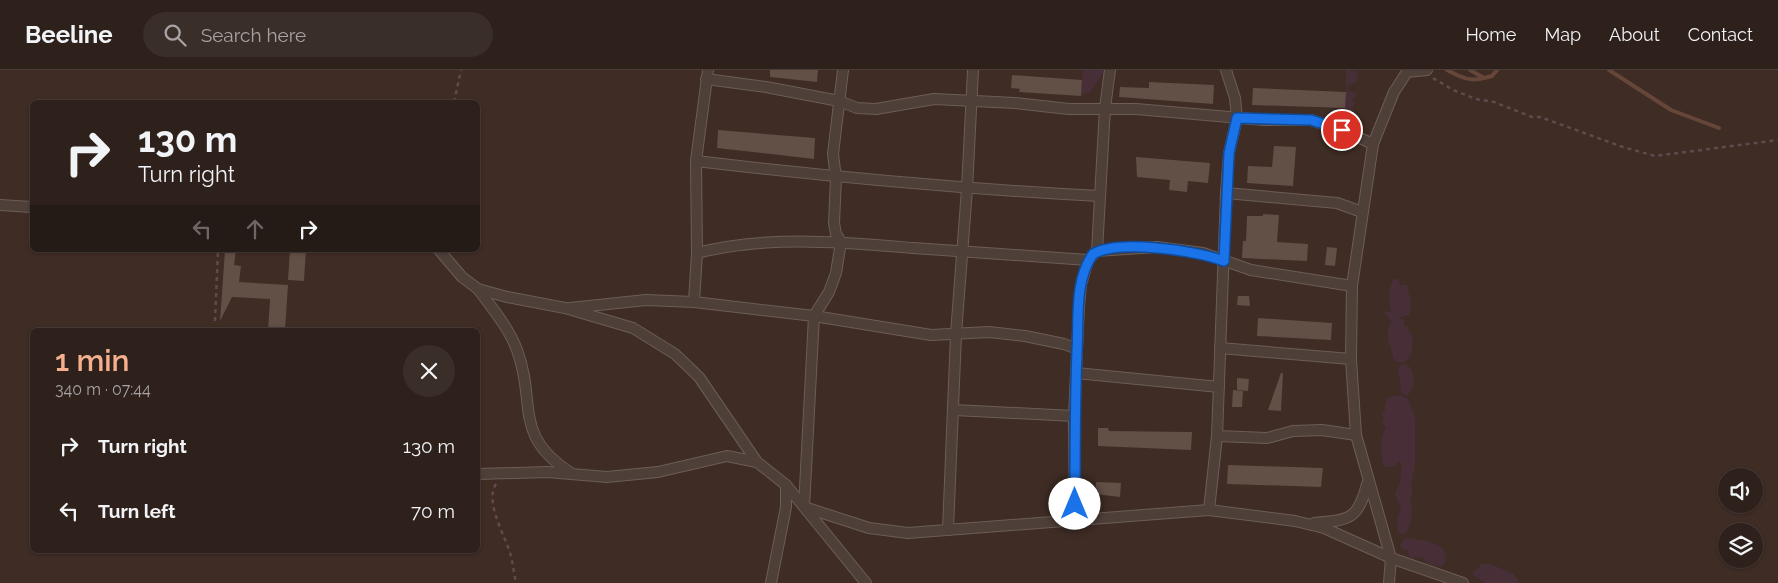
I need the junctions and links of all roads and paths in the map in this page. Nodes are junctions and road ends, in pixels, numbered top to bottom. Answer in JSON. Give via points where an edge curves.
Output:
{"nodes":[{"id":1,"x":461,"y":70,"type":"edge"},
{"id":2,"x":842,"y":70,"type":"edge"},
{"id":3,"x":973,"y":70,"type":"edge"},
{"id":4,"x":1110,"y":70,"type":"edge"},
{"id":5,"x":1226,"y":70,"type":"edge"},
{"id":6,"x":1425,"y":70,"type":"edge"},
{"id":7,"x":707,"y":74,"type":"edge"},
{"id":8,"x":454,"y":100,"type":"edge"},
{"id":9,"x":839,"y":101,"type":"junction"},
{"id":10,"x":972,"y":103,"type":"junction"},
{"id":11,"x":1105,"y":108,"type":"junction"},
{"id":12,"x":1237,"y":118,"type":"junction"},
{"id":13,"x":1778,"y":140,"type":"edge"},
{"id":14,"x":1373,"y":144,"type":"junction"},
{"id":15,"x":696,"y":161,"type":"junction"},
{"id":16,"x":836,"y":178,"type":"junction"},
{"id":17,"x":967,"y":189,"type":"junction"},
{"id":18,"x":1226,"y":193,"type":"junction"},
{"id":19,"x":1100,"y":196,"type":"junction"},
{"id":20,"x":0,"y":205,"type":"edge"},
{"id":21,"x":30,"y":207,"type":"edge"},
{"id":22,"x":1362,"y":212,"type":"junction"},
{"id":23,"x":841,"y":242,"type":"junction"},
{"id":24,"x":1098,"y":251,"type":"junction"},
{"id":25,"x":218,"y":252,"type":"edge"},
{"id":26,"x":441,"y":252,"type":"edge"},
{"id":27,"x":962,"y":252,"type":"junction"},
{"id":28,"x":697,"y":254,"type":"junction"},
{"id":29,"x":1088,"y":260,"type":"junction"},
{"id":30,"x":1224,"y":261,"type":"junction"},
{"id":31,"x":1352,"y":286,"type":"junction"},
{"id":32,"x":478,"y":289,"type":"junction"},
{"id":33,"x":694,"y":302,"type":"junction"},
{"id":34,"x":565,"y":308,"type":"junction"},
{"id":35,"x":814,"y":316,"type":"junction"},
{"id":36,"x":215,"y":321,"type":"dead end"},
{"id":37,"x":956,"y":334,"type":"junction"},
{"id":38,"x":1220,"y":348,"type":"junction"},
{"id":39,"x":1078,"y":349,"type":"junction"},
{"id":40,"x":1351,"y":359,"type":"junction"},
{"id":41,"x":1076,"y":373,"type":"junction"},
{"id":42,"x":1219,"y":386,"type":"junction"},
{"id":43,"x":954,"y":410,"type":"junction"},
{"id":44,"x":1074,"y":416,"type":"junction"},
{"id":45,"x":1356,"y":435,"type":"junction"},
{"id":46,"x":1217,"y":436,"type":"junction"},
{"id":47,"x":756,"y":462,"type":"junction"},
{"id":48,"x":508,"y":472,"type":"junction"},
{"id":49,"x":480,"y":474,"type":"edge"},
{"id":50,"x":574,"y":474,"type":"junction"},
{"id":51,"x":1368,"y":481,"type":"junction"},
{"id":52,"x":786,"y":486,"type":"junction"},
{"id":53,"x":804,"y":507,"type":"junction"},
{"id":54,"x":1209,"y":510,"type":"junction"},
{"id":55,"x":1075,"y":521,"type":"junction"},
{"id":56,"x":1306,"y":523,"type":"junction"},
{"id":57,"x":948,"y":530,"type":"junction"},
{"id":58,"x":1390,"y":558,"type":"junction"},
{"id":59,"x":516,"y":583,"type":"edge"},
{"id":60,"x":771,"y":583,"type":"edge"},
{"id":61,"x":866,"y":583,"type":"edge"},
{"id":62,"x":1389,"y":583,"type":"edge"},
{"id":63,"x":1463,"y":583,"type":"edge"}],
"edges":[{"from":1,"to":8,"type":"path"},
{"from":2,"to":9,"type":"street"},
{"from":3,"to":10,"type":"street"},
{"from":4,"to":11,"type":"street"},
{"from":5,"to":12,"type":"street","via":[[1235,98]]},
{"from":6,"to":13,"type":"path","via":[[1453,90],[1476,99],[1494,102],[1655,156]]},
{"from":6,"to":14,"type":"street","via":[[1407,72],[1394,92]]},
{"from":7,"to":9,"type":"street"},
{"from":7,"to":15,"type":"street"},
{"from":9,"to":10,"type":"street","via":[[857,108],[876,109],[934,99]]},
{"from":9,"to":16,"type":"street","via":[[833,154]]},
{"from":10,"to":11,"type":"street","via":[[1015,103],[1083,110]]},
{"from":10,"to":17,"type":"street"},
{"from":11,"to":12,"type":"street"},
{"from":11,"to":19,"type":"street"},
{"from":12,"to":14,"type":"street","via":[[1311,120]]},
{"from":12,"to":18,"type":"street","via":[[1229,153]]},
{"from":14,"to":22,"type":"street"},
{"from":15,"to":16,"type":"street"},
{"from":15,"to":28,"type":"street"},
{"from":16,"to":17,"type":"street"},
{"from":16,"to":23,"type":"street","via":[[834,223]]},
{"from":17,"to":19,"type":"street"},
{"from":17,"to":27,"type":"street"},
{"from":18,"to":22,"type":"street","via":[[1337,203]]},
{"from":18,"to":30,"type":"street"},
{"from":19,"to":24,"type":"street"},
{"from":20,"to":21,"type":"street"},
{"from":22,"to":31,"type":"street"},
{"from":23,"to":27,"type":"street"},
{"from":23,"to":28,"type":"street","via":[[783,241],[728,245]]},
{"from":23,"to":35,"type":"street","via":[[836,273]]},
{"from":24,"to":29,"type":"street"},
{"from":24,"to":30,"type":"street","via":[[1157,247],[1203,253]]},
{"from":25,"to":36,"type":"path"},
{"from":26,"to":32,"type":"street","via":[[462,277]]},
{"from":27,"to":29,"type":"street"},
{"from":27,"to":37,"type":"street"},
{"from":28,"to":33,"type":"street"},
{"from":29,"to":39,"type":"street","via":[[1081,285]]},
{"from":30,"to":31,"type":"street","via":[[1282,276]]},
{"from":30,"to":38,"type":"street"},
{"from":31,"to":40,"type":"street"},
{"from":32,"to":34,"type":"street"},
{"from":32,"to":50,"type":"street","via":[[517,348],[524,370],[533,434],[541,449]]},
{"from":33,"to":34,"type":"street","via":[[646,300]]},
{"from":33,"to":35,"type":"street"},
{"from":34,"to":47,"type":"street","via":[[634,328],[675,354],[699,377]]},
{"from":35,"to":37,"type":"street","via":[[931,334]]},
{"from":35,"to":53,"type":"street"},
{"from":37,"to":39,"type":"street","via":[[989,332],[1025,336]]},
{"from":37,"to":43,"type":"street"},
{"from":38,"to":40,"type":"street"},
{"from":38,"to":42,"type":"street"},
{"from":39,"to":41,"type":"street"},
{"from":40,"to":45,"type":"street"},
{"from":41,"to":42,"type":"street"},
{"from":41,"to":44,"type":"street"},
{"from":42,"to":46,"type":"street"},
{"from":43,"to":44,"type":"street"},
{"from":43,"to":57,"type":"street"},
{"from":44,"to":55,"type":"street"},
{"from":45,"to":46,"type":"street","via":[[1322,430],[1293,431],[1258,438]]},
{"from":45,"to":51,"type":"street"},
{"from":46,"to":54,"type":"street"},
{"from":47,"to":50,"type":"street","via":[[727,456],[658,472],[607,477]]},
{"from":47,"to":52,"type":"street"},
{"from":48,"to":49,"type":"street"},
{"from":48,"to":50,"type":"street"},
{"from":48,"to":59,"type":"path","via":[[498,480],[492,494],[499,526],[512,558]]},
{"from":51,"to":56,"type":"street","via":[[1356,513],[1338,521]]},
{"from":51,"to":58,"type":"street"},
{"from":52,"to":53,"type":"street"},
{"from":52,"to":60,"type":"street","via":[[786,507]]},
{"from":53,"to":57,"type":"street","via":[[869,528],[908,533]]},
{"from":53,"to":61,"type":"street"},
{"from":54,"to":55,"type":"street"},
{"from":54,"to":56,"type":"street"},
{"from":55,"to":57,"type":"street"},
{"from":56,"to":58,"type":"street"},
{"from":58,"to":62,"type":"street"},
{"from":58,"to":63,"type":"street"}]}
